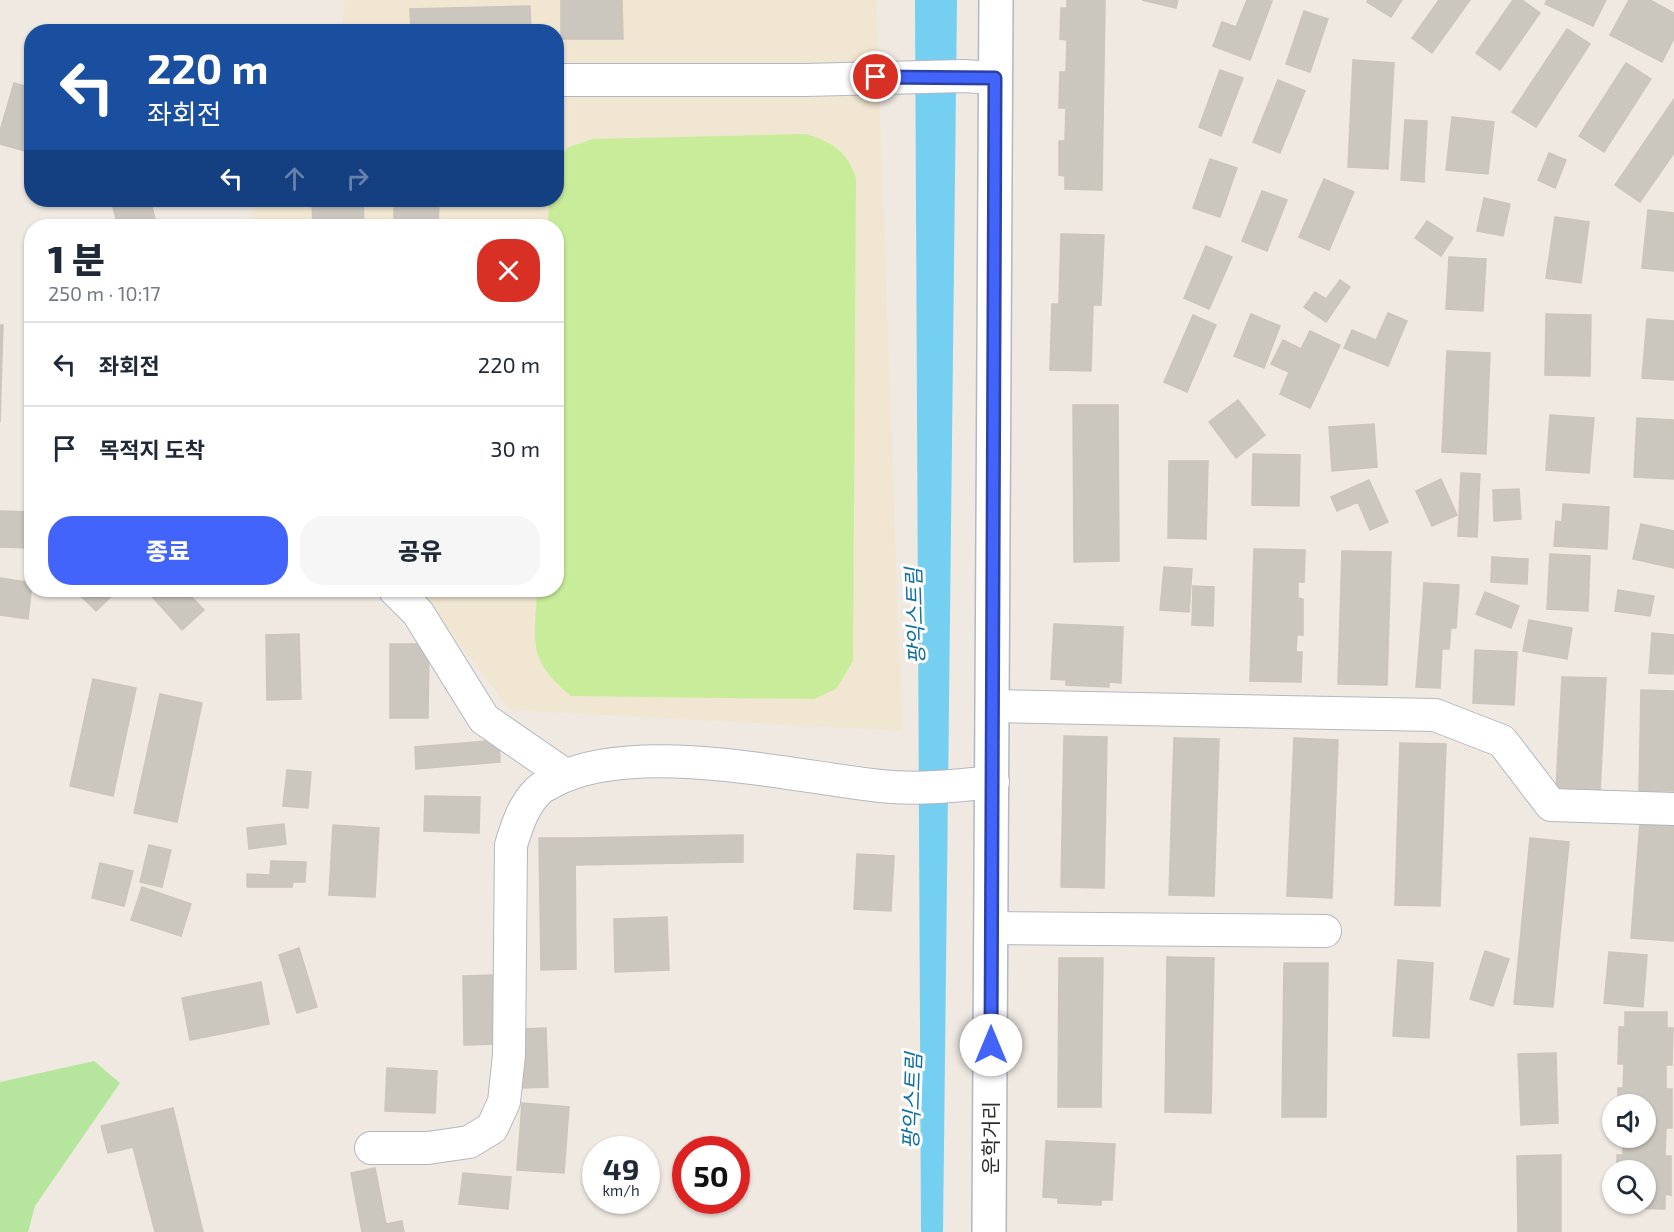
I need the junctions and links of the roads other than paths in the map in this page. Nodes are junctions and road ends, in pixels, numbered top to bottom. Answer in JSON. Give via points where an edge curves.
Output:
{"nodes":[{"id":1,"x":996,"y":0,"type":"edge"},
{"id":2,"x":979,"y":77,"type":"junction"},
{"id":3,"x":564,"y":80,"type":"edge"},
{"id":4,"x":402,"y":597,"type":"edge"},
{"id":5,"x":993,"y":706,"type":"junction"},
{"id":6,"x":565,"y":775,"type":"junction"},
{"id":7,"x":993,"y":782,"type":"junction"},
{"id":8,"x":1674,"y":809,"type":"edge"},
{"id":9,"x":992,"y":928,"type":"junction"},
{"id":10,"x":1325,"y":931,"type":"dead end"},
{"id":11,"x":371,"y":1148,"type":"dead end"},
{"id":12,"x":989,"y":1232,"type":"edge"}],
"edges":[{"from":1,"to":2,"type":"main road","name":"운학거리"},
{"from":2,"to":3,"type":"street"},
{"from":2,"to":5,"type":"main road","name":"운학거리"},
{"from":4,"to":6,"type":"street","via":[[418,613],[484,719]]},
{"from":5,"to":7,"type":"main road","name":"운학거리"},
{"from":5,"to":8,"type":"street","via":[[1435,715],[1502,741],[1551,805]]},
{"from":6,"to":7,"type":"street","via":[[621,762],[709,764],[881,786]]},
{"from":6,"to":11,"type":"street","via":[[537,790],[521,816],[511,845],[509,1055],[504,1101],[492,1128],[470,1142],[428,1148]]},
{"from":7,"to":9,"type":"main road","name":"운학거리"},
{"from":9,"to":10,"type":"street"},
{"from":9,"to":12,"type":"main road","name":"운학거리"}]}
